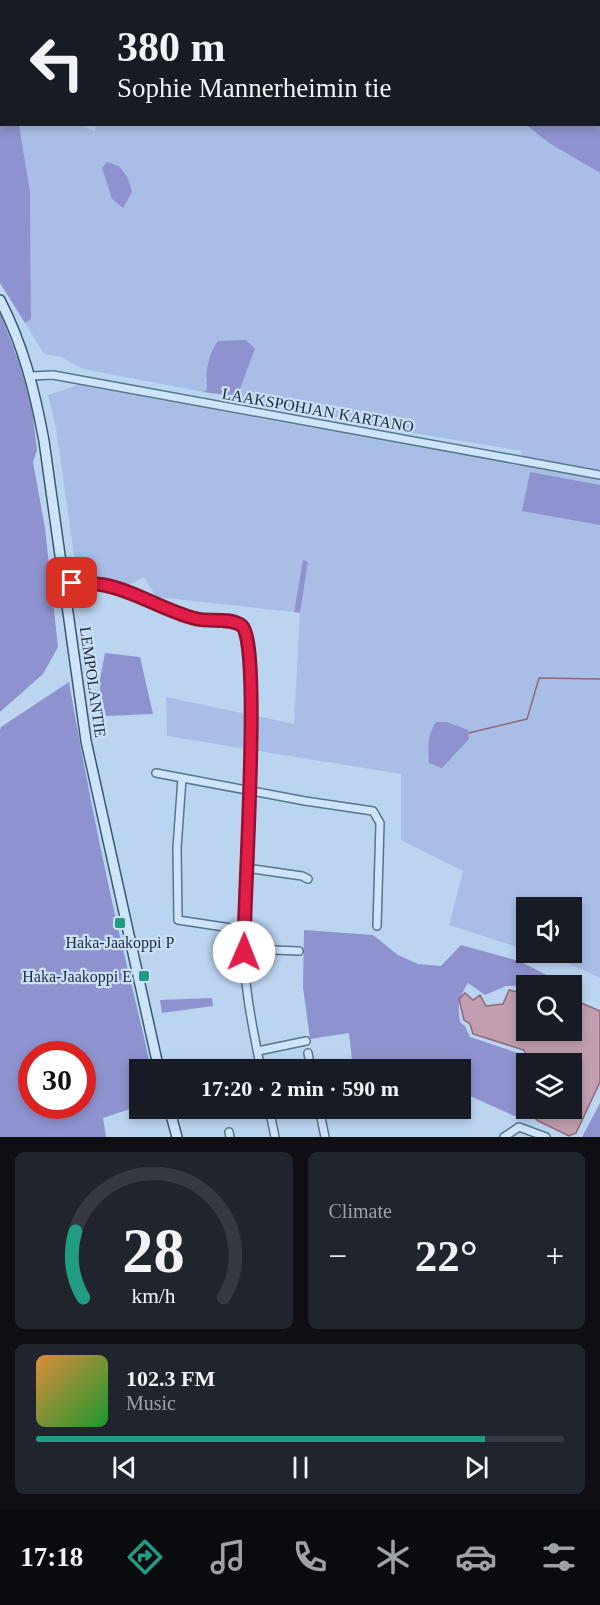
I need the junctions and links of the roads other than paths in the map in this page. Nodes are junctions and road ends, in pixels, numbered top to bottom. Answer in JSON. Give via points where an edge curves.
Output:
{"nodes":[{"id":1,"x":0,"y":300,"type":"edge"},
{"id":2,"x":30,"y":376,"type":"junction"},
{"id":3,"x":600,"y":475,"type":"edge"},
{"id":4,"x":63,"y":582,"type":"junction"},
{"id":5,"x":156,"y":773,"type":"dead end"},
{"id":6,"x":182,"y":778,"type":"junction"},
{"id":7,"x":250,"y":790,"type":"junction"},
{"id":8,"x":246,"y":868,"type":"junction"},
{"id":9,"x":308,"y":879,"type":"dead end"},
{"id":10,"x":377,"y":926,"type":"dead end"},
{"id":11,"x":244,"y":930,"type":"junction"},
{"id":12,"x":244,"y":949,"type":"junction"},
{"id":13,"x":299,"y":951,"type":"dead end"},
{"id":14,"x":306,"y":1041,"type":"dead end"},
{"id":15,"x":258,"y":1051,"type":"junction"},
{"id":16,"x":308,"y":1053,"type":"dead end"},
{"id":17,"x":157,"y":1059,"type":"edge"},
{"id":18,"x":259,"y":1059,"type":"edge"},
{"id":19,"x":309,"y":1059,"type":"edge"},
{"id":20,"x":171,"y":1119,"type":"edge"},
{"id":21,"x":271,"y":1119,"type":"edge"},
{"id":22,"x":321,"y":1119,"type":"edge"},
{"id":23,"x":177,"y":1137,"type":"edge"},
{"id":24,"x":275,"y":1137,"type":"edge"},
{"id":25,"x":325,"y":1137,"type":"edge"},
{"id":26,"x":504,"y":1137,"type":"edge"},
{"id":27,"x":546,"y":1137,"type":"edge"}],
"edges":[{"from":1,"to":2,"type":"street","name":"LEMPOLANTIE"},
{"from":2,"to":3,"type":"street","name":"LAAKSPOHJAN KARTANO","via":[[54,375]]},
{"from":2,"to":4,"type":"street","name":"LEMPOLANTIE","via":[[44,441]]},
{"from":4,"to":7,"type":"street","via":[[103,584],[169,611],[243,627],[251,671]]},
{"from":4,"to":17,"type":"street","name":"LEMPOLANTIE","via":[[87,741]]},
{"from":5,"to":6,"type":"street"},
{"from":6,"to":7,"type":"street"},
{"from":6,"to":11,"type":"street","via":[[177,848],[178,920]]},
{"from":7,"to":8,"type":"street"},
{"from":7,"to":10,"type":"street","via":[[373,811],[380,823]]},
{"from":8,"to":9,"type":"street"},
{"from":8,"to":11,"type":"street"},
{"from":11,"to":12,"type":"street"},
{"from":12,"to":13,"type":"street"},
{"from":12,"to":15,"type":"street","via":[[247,996]]},
{"from":14,"to":15,"type":"street"},
{"from":15,"to":18,"type":"street"},
{"from":16,"to":19,"type":"street"},
{"from":20,"to":23,"type":"street"},
{"from":21,"to":24,"type":"street"},
{"from":22,"to":25,"type":"street"},
{"from":26,"to":27,"type":"street","via":[[519,1127]]}]}
